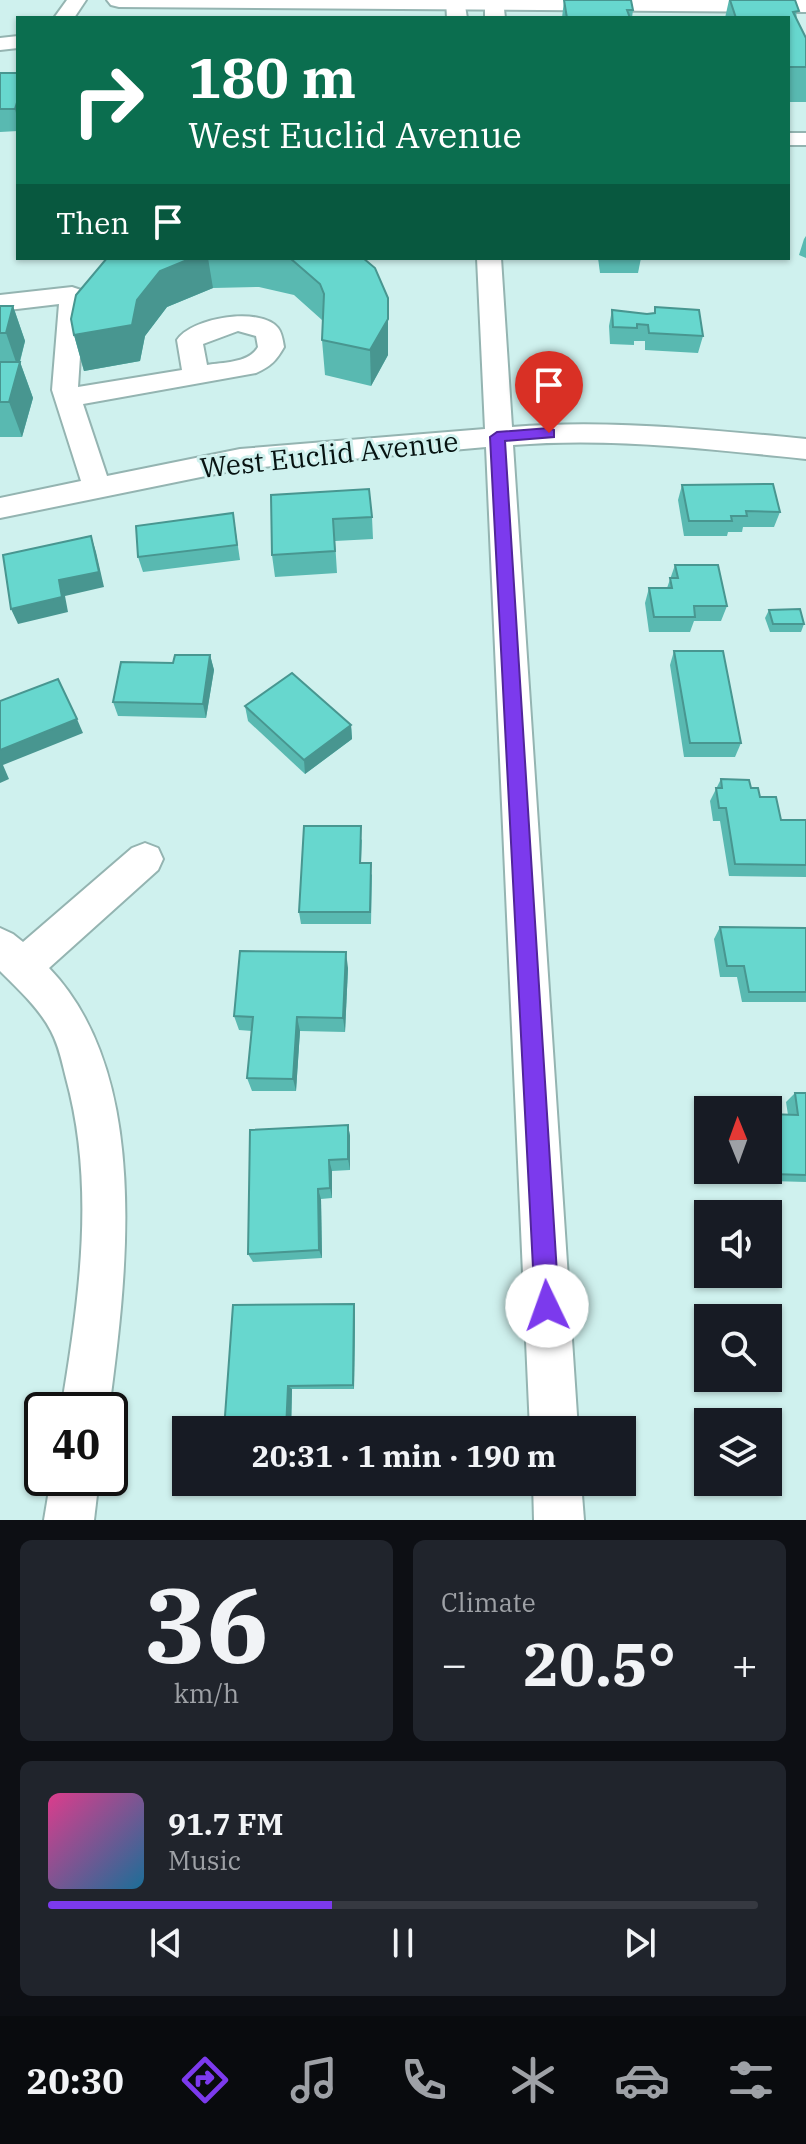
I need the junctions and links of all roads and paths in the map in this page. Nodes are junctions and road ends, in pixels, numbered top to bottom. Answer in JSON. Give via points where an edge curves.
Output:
{"nodes":[{"id":1,"x":119,"y":0,"type":"edge"},
{"id":2,"x":710,"y":3,"type":"edge"},
{"id":3,"x":806,"y":5,"type":"edge"},
{"id":4,"x":456,"y":7,"type":"edge"},
{"id":5,"x":494,"y":7,"type":"edge"},
{"id":6,"x":489,"y":260,"type":"edge"},
{"id":7,"x":0,"y":303,"type":"edge"},
{"id":8,"x":196,"y":375,"type":"dead end"},
{"id":9,"x":67,"y":398,"type":"junction"},
{"id":10,"x":497,"y":437,"type":"junction"},
{"id":11,"x":806,"y":449,"type":"edge"},
{"id":12,"x":97,"y":488,"type":"junction"},
{"id":13,"x":0,"y":508,"type":"edge"},
{"id":14,"x":145,"y":859,"type":"dead end"},
{"id":15,"x":11,"y":956,"type":"edge"},
{"id":16,"x":88,"y":1392,"type":"edge"},
{"id":17,"x":553,"y":1416,"type":"edge"},
{"id":18,"x":72,"y":1496,"type":"edge"},
{"id":19,"x":558,"y":1496,"type":"edge"},
{"id":20,"x":69,"y":1520,"type":"edge"},
{"id":21,"x":559,"y":1520,"type":"edge"}],
"edges":[{"from":1,"to":4,"type":"main road"},
{"from":2,"to":3,"type":"main road"},
{"from":2,"to":5,"type":"main road"},
{"from":4,"to":5,"type":"main road"},
{"from":6,"to":10,"type":"street"},
{"from":7,"to":9,"type":"street","via":[[72,295]]},
{"from":8,"to":9,"type":"street"},
{"from":9,"to":12,"type":"street"},
{"from":10,"to":11,"type":"street","name":"West Euclid Avenue","via":[[682,437]]},
{"from":10,"to":12,"type":"street","name":"West Euclid Avenue","via":[[240,459]]},
{"from":10,"to":17,"type":"street"},
{"from":12,"to":13,"type":"street","name":"West Euclid Avenue"},
{"from":14,"to":15,"type":"street"},
{"from":15,"to":16,"type":"street","via":[[62,1013],[89,1081],[100,1135],[102,1264]]},
{"from":18,"to":20,"type":"street"},
{"from":19,"to":21,"type":"street"}]}
